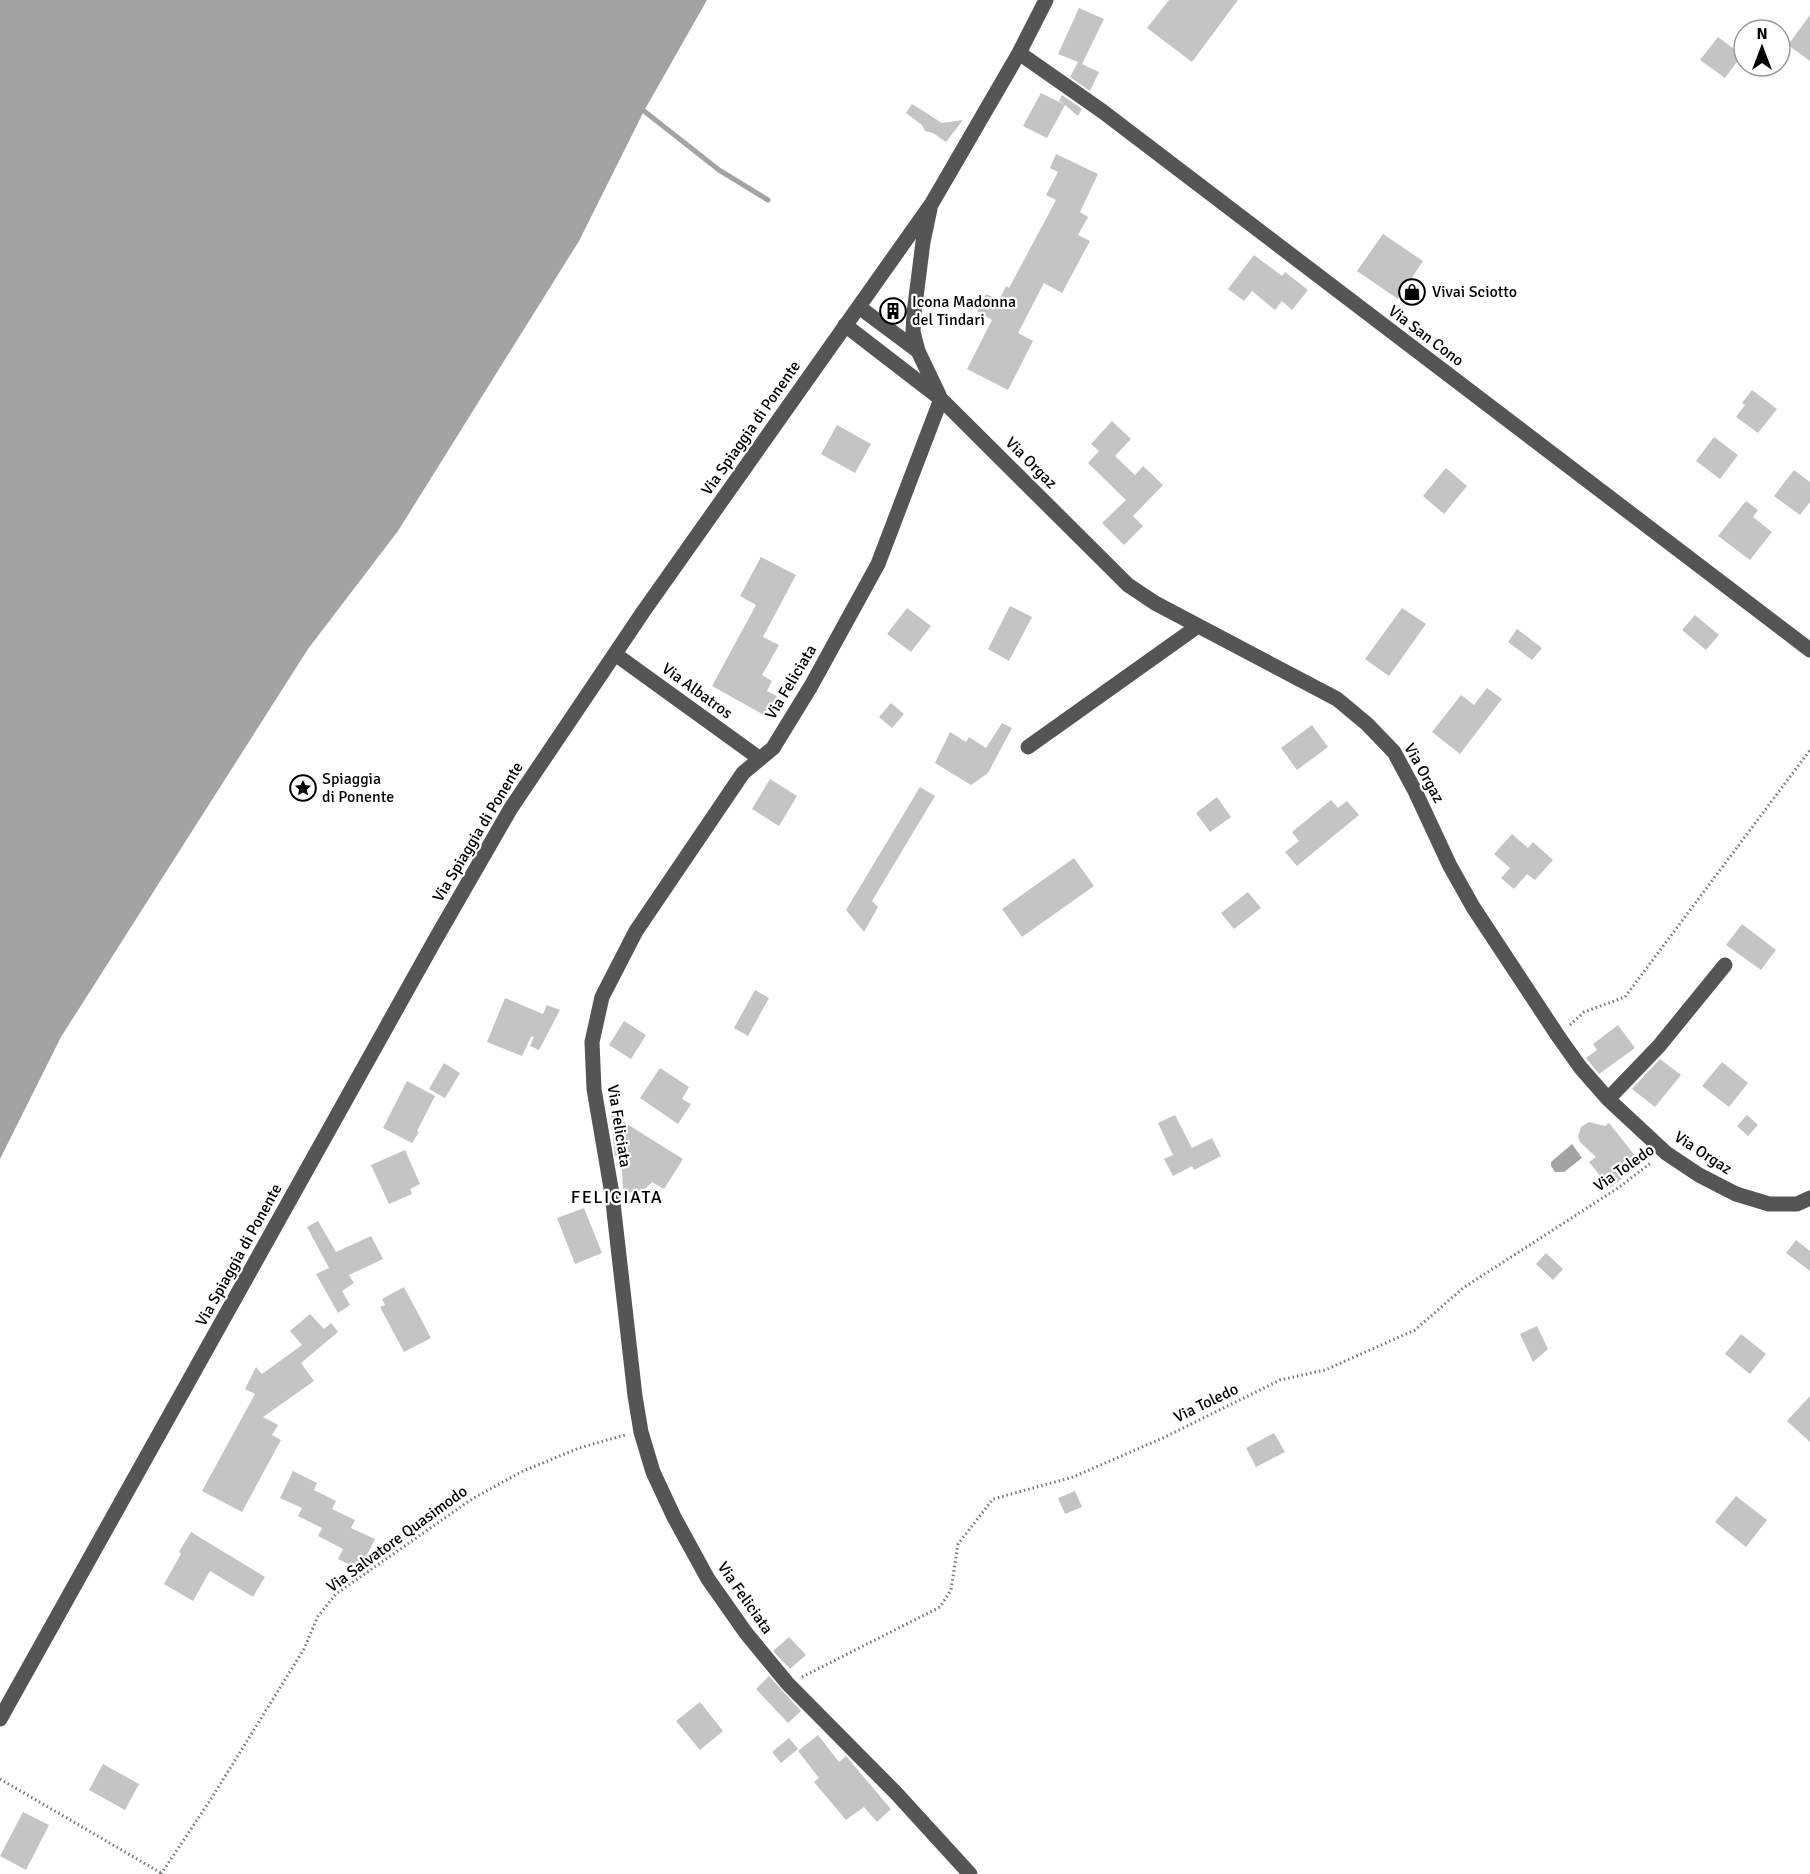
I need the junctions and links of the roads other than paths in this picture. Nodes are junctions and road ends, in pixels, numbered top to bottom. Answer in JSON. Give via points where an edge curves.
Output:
{"nodes":[{"id":1,"x":1046,"y":0,"type":"edge"},
{"id":2,"x":1019,"y":53,"type":"junction"},
{"id":3,"x":932,"y":203,"type":"junction"},
{"id":4,"x":859,"y":307,"type":"junction"},
{"id":5,"x":845,"y":325,"type":"junction"},
{"id":6,"x":918,"y":351,"type":"junction"},
{"id":7,"x":941,"y":399,"type":"junction"},
{"id":8,"x":1198,"y":626,"type":"junction"},
{"id":9,"x":1810,"y":650,"type":"edge"},
{"id":10,"x":615,"y":654,"type":"junction"},
{"id":11,"x":1028,"y":747,"type":"dead end"},
{"id":12,"x":759,"y":758,"type":"junction"},
{"id":13,"x":1725,"y":965,"type":"dead end"},
{"id":14,"x":1608,"y":1099,"type":"junction"},
{"id":15,"x":1810,"y":1198,"type":"edge"},
{"id":16,"x":0,"y":1719,"type":"edge"},
{"id":17,"x":970,"y":1874,"type":"edge"}],
"edges":[{"from":1,"to":2,"type":"street","name":"Via Spiaggia di Ponente"},
{"from":2,"to":3,"type":"street","name":"Via Spiaggia di Ponente"},
{"from":2,"to":9,"type":"street","name":"Via San Cono","via":[[1101,111]]},
{"from":3,"to":4,"type":"street","name":"Via Spiaggia di Ponente"},
{"from":3,"to":6,"type":"street","via":[[914,313]]},
{"from":4,"to":5,"type":"street","name":"Via Spiaggia di Ponente"},
{"from":4,"to":6,"type":"street"},
{"from":5,"to":7,"type":"street"},
{"from":5,"to":10,"type":"street","name":"Via Spiaggia di Ponente"},
{"from":6,"to":7,"type":"street"},
{"from":7,"to":8,"type":"street","name":"Via Orgaz","via":[[1128,585]]},
{"from":7,"to":12,"type":"street","name":"Via Feliciata","via":[[878,564],[773,748]]},
{"from":8,"to":11,"type":"street"},
{"from":8,"to":14,"type":"street","name":"Via Orgaz","via":[[1337,699],[1394,752],[1473,907],[1558,1036]]},
{"from":10,"to":12,"type":"street","name":"Via Albatros"},
{"from":10,"to":16,"type":"street","name":"Via Spiaggia di Ponente","via":[[499,828]]},
{"from":12,"to":17,"type":"street","name":"Via Feliciata","via":[[743,773],[636,931],[602,997],[592,1042],[594,1089],[612,1194],[641,1432],[653,1472],[674,1517],[708,1579],[746,1633],[788,1684]]},
{"from":13,"to":14,"type":"street","via":[[1659,1046]]},
{"from":14,"to":15,"type":"street","name":"Via Orgaz","via":[[1666,1153],[1736,1194],[1769,1204],[1797,1204]]}]}
